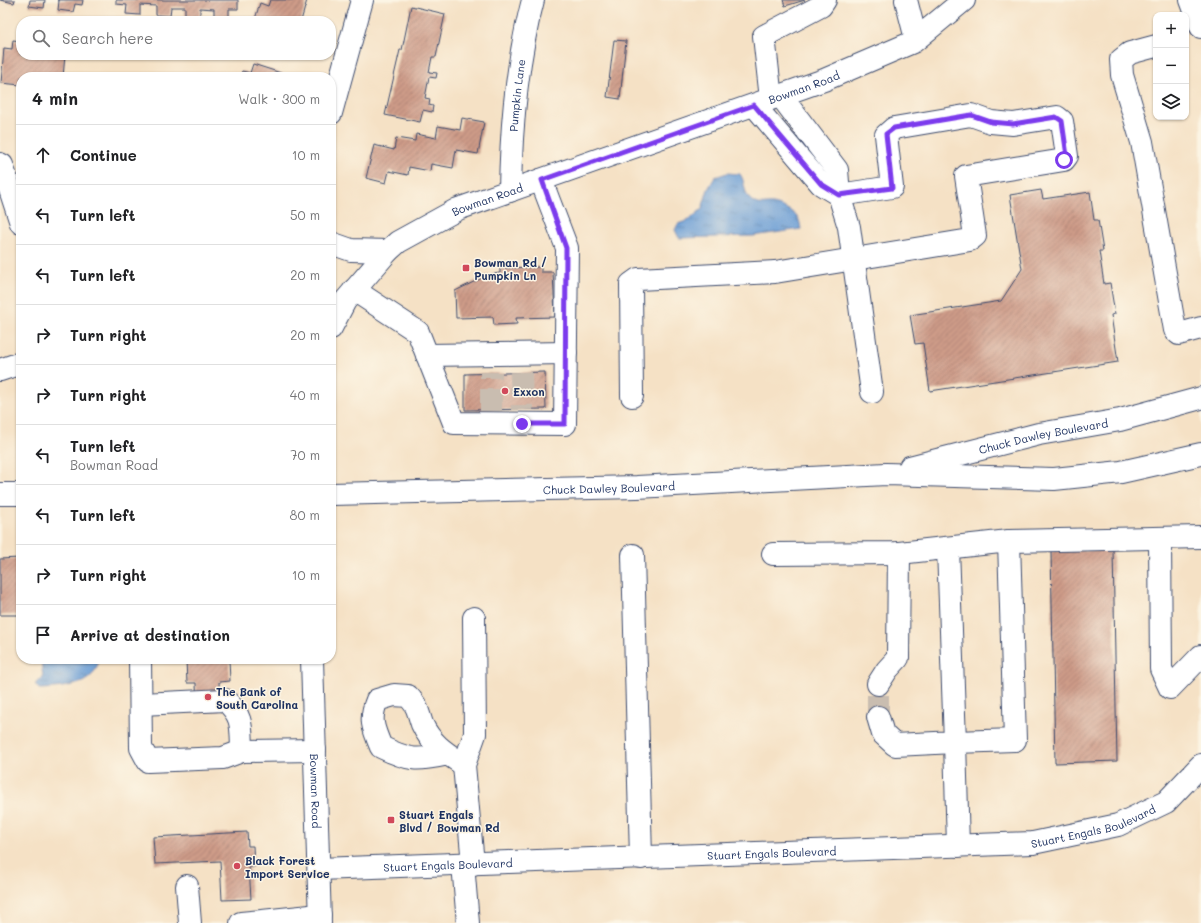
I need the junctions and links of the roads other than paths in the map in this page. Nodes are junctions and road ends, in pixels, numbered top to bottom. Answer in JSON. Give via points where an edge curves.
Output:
{"nodes":[{"id":1,"x":362,"y":0,"type":"edge"},
{"id":2,"x":533,"y":0,"type":"edge"},
{"id":3,"x":825,"y":0,"type":"edge"},
{"id":4,"x":906,"y":0,"type":"edge"},
{"id":5,"x":964,"y":0,"type":"edge"},
{"id":6,"x":1191,"y":0,"type":"edge"},
{"id":7,"x":1201,"y":27,"type":"edge"},
{"id":8,"x":1201,"y":33,"type":"edge"},
{"id":9,"x":1189,"y":37,"type":"edge"},
{"id":10,"x":916,"y":39,"type":"junction"},
{"id":11,"x":1153,"y":47,"type":"edge"},
{"id":12,"x":336,"y":95,"type":"edge"},
{"id":13,"x":768,"y":100,"type":"junction"},
{"id":14,"x":1,"y":164,"type":"edge"},
{"id":15,"x":542,"y":180,"type":"junction"},
{"id":16,"x":510,"y":191,"type":"junction"},
{"id":17,"x":839,"y":195,"type":"junction"},
{"id":18,"x":16,"y":208,"type":"edge"},
{"id":19,"x":336,"y":245,"type":"edge"},
{"id":20,"x":388,"y":251,"type":"junction"},
{"id":21,"x":854,"y":258,"type":"junction"},
{"id":22,"x":354,"y":290,"type":"junction"},
{"id":23,"x":336,"y":318,"type":"edge"},
{"id":24,"x":1201,"y":328,"type":"edge"},
{"id":25,"x":566,"y":353,"type":"junction"},
{"id":26,"x":427,"y":355,"type":"junction"},
{"id":27,"x":16,"y":365,"type":"edge"},
{"id":28,"x":0,"y":370,"type":"edge"},
{"id":29,"x":872,"y":392,"type":"dead end"},
{"id":30,"x":632,"y":396,"type":"dead end"},
{"id":31,"x":1201,"y":398,"type":"edge"},
{"id":32,"x":1201,"y":454,"type":"edge"},
{"id":33,"x":886,"y":474,"type":"junction"},
{"id":34,"x":0,"y":494,"type":"edge"},
{"id":35,"x":16,"y":494,"type":"edge"},
{"id":36,"x":336,"y":494,"type":"edge"},
{"id":37,"x":1201,"y":537,"type":"edge"},
{"id":38,"x":1160,"y":538,"type":"junction"},
{"id":39,"x":1009,"y":541,"type":"junction"},
{"id":40,"x":948,"y":548,"type":"junction"},
{"id":41,"x":898,"y":553,"type":"junction"},
{"id":42,"x":773,"y":554,"type":"dead end"},
{"id":43,"x":633,"y":555,"type":"dead end"},
{"id":44,"x":474,"y":618,"type":"dead end"},
{"id":45,"x":1201,"y":656,"type":"edge"},
{"id":46,"x":140,"y":664,"type":"edge"},
{"id":47,"x":312,"y":664,"type":"edge"},
{"id":48,"x":878,"y":684,"type":"tunnel mouth"},
{"id":49,"x":141,"y":704,"type":"junction"},
{"id":50,"x":880,"y":726,"type":"tunnel mouth"},
{"id":51,"x":955,"y":742,"type":"junction"},
{"id":52,"x":315,"y":750,"type":"junction"},
{"id":53,"x":242,"y":751,"type":"junction"},
{"id":54,"x":1201,"y":765,"type":"edge"},
{"id":55,"x":958,"y":846,"type":"junction"},
{"id":56,"x":641,"y":858,"type":"junction"},
{"id":57,"x":468,"y":864,"type":"junction"},
{"id":58,"x":319,"y":869,"type":"junction"},
{"id":59,"x":187,"y":886,"type":"dead end"},
{"id":60,"x":320,"y":919,"type":"edge"},
{"id":61,"x":190,"y":923,"type":"edge"},
{"id":62,"x":241,"y":923,"type":"edge"},
{"id":63,"x":468,"y":923,"type":"edge"}],
"edges":[{"from":1,"to":12,"type":"main road"},
{"from":2,"to":16,"type":"main road","name":"Pumpkin Lane","via":[[526,24],[512,132]]},
{"from":3,"to":13,"type":"main road","via":[[821,6],[764,36]]},
{"from":4,"to":10,"type":"main road"},
{"from":5,"to":10,"type":"main road","name":"Bowman Road"},
{"from":6,"to":7,"type":"main road"},
{"from":8,"to":9,"type":"main road"},
{"from":10,"to":13,"type":"main road","name":"Bowman Road","via":[[824,80]]},
{"from":11,"to":24,"type":"main road","via":[[1130,54],[1121,60],[1122,75],[1142,142],[1175,330],[1179,334]]},
{"from":13,"to":15,"type":"main road","name":"Bowman Road"},
{"from":13,"to":17,"type":"main road","via":[[821,184]]},
{"from":14,"to":18,"type":"main road"},
{"from":15,"to":16,"type":"main road","name":"Bowman Road"},
{"from":15,"to":25,"type":"main road","via":[[566,248]]},
{"from":16,"to":20,"type":"main road","name":"Bowman Road","via":[[458,209],[398,242]]},
{"from":17,"to":21,"type":"main road","via":[[849,226]]},
{"from":17,"to":21,"type":"main road","via":[[892,188],[886,134],[894,128],[971,115],[991,122],[1013,124],[1056,117],[1062,121],[1067,156],[1064,160],[966,176],[975,236],[970,240]]},
{"from":19,"to":20,"type":"main road","via":[[350,250]]},
{"from":20,"to":22,"type":"main road","name":"Bowman Road"},
{"from":21,"to":29,"type":"main road"},
{"from":21,"to":30,"type":"main road","via":[[775,272],[638,279],[631,284]]},
{"from":22,"to":23,"type":"main road","name":"Bowman Road"},
{"from":22,"to":26,"type":"main road","via":[[418,332]]},
{"from":25,"to":26,"type":"main road","via":[[521,363],[491,364]]},
{"from":25,"to":26,"type":"main road","via":[[565,424],[522,417],[491,417],[454,423]]},
{"from":27,"to":28,"type":"main road"},
{"from":31,"to":33,"type":"main road","name":"Chuck Dawley Boulevard","via":[[1120,420],[1039,434]]},
{"from":32,"to":33,"type":"main road","name":"Chuck Dawley Boulevard","via":[[1120,472],[1054,479]]},
{"from":33,"to":36,"type":"main road","name":"Chuck Dawley Boulevard","via":[[637,487]]},
{"from":34,"to":35,"type":"main road"},
{"from":37,"to":38,"type":"main road"},
{"from":38,"to":39,"type":"main road"},
{"from":38,"to":45,"type":"main road","via":[[1161,669],[1170,688]]},
{"from":39,"to":40,"type":"main road"},
{"from":39,"to":51,"type":"main road","via":[[1015,740]]},
{"from":40,"to":41,"type":"main road"},
{"from":40,"to":51,"type":"main road"},
{"from":41,"to":42,"type":"main road"},
{"from":41,"to":48,"type":"main road","via":[[898,658]]},
{"from":43,"to":56,"type":"main road"},
{"from":44,"to":57,"type":"main road","via":[[475,734],[456,759]]},
{"from":46,"to":49,"type":"main road"},
{"from":47,"to":52,"type":"main road","name":"Bowman Road"},
{"from":49,"to":53,"type":"main road","via":[[225,700],[236,710],[241,725]]},
{"from":49,"to":53,"type":"main road","via":[[141,748],[148,761],[224,758]]},
{"from":50,"to":51,"type":"main road","via":[[895,745]]},
{"from":51,"to":55,"type":"main road"},
{"from":52,"to":53,"type":"main road"},
{"from":52,"to":58,"type":"main road","name":"Bowman Road"},
{"from":54,"to":55,"type":"main road","name":"Stuart Engals Boulevard","via":[[1166,802],[1118,825],[1033,843]]},
{"from":55,"to":56,"type":"main road","name":"Stuart Engals Boulevard"},
{"from":56,"to":57,"type":"main road","name":"Stuart Engals Boulevard"},
{"from":57,"to":58,"type":"main road","name":"Stuart Engals Boulevard"},
{"from":57,"to":63,"type":"main road"},
{"from":58,"to":60,"type":"main road","name":"Bowman Road"},
{"from":59,"to":61,"type":"main road"},
{"from":60,"to":62,"type":"main road"}]}
